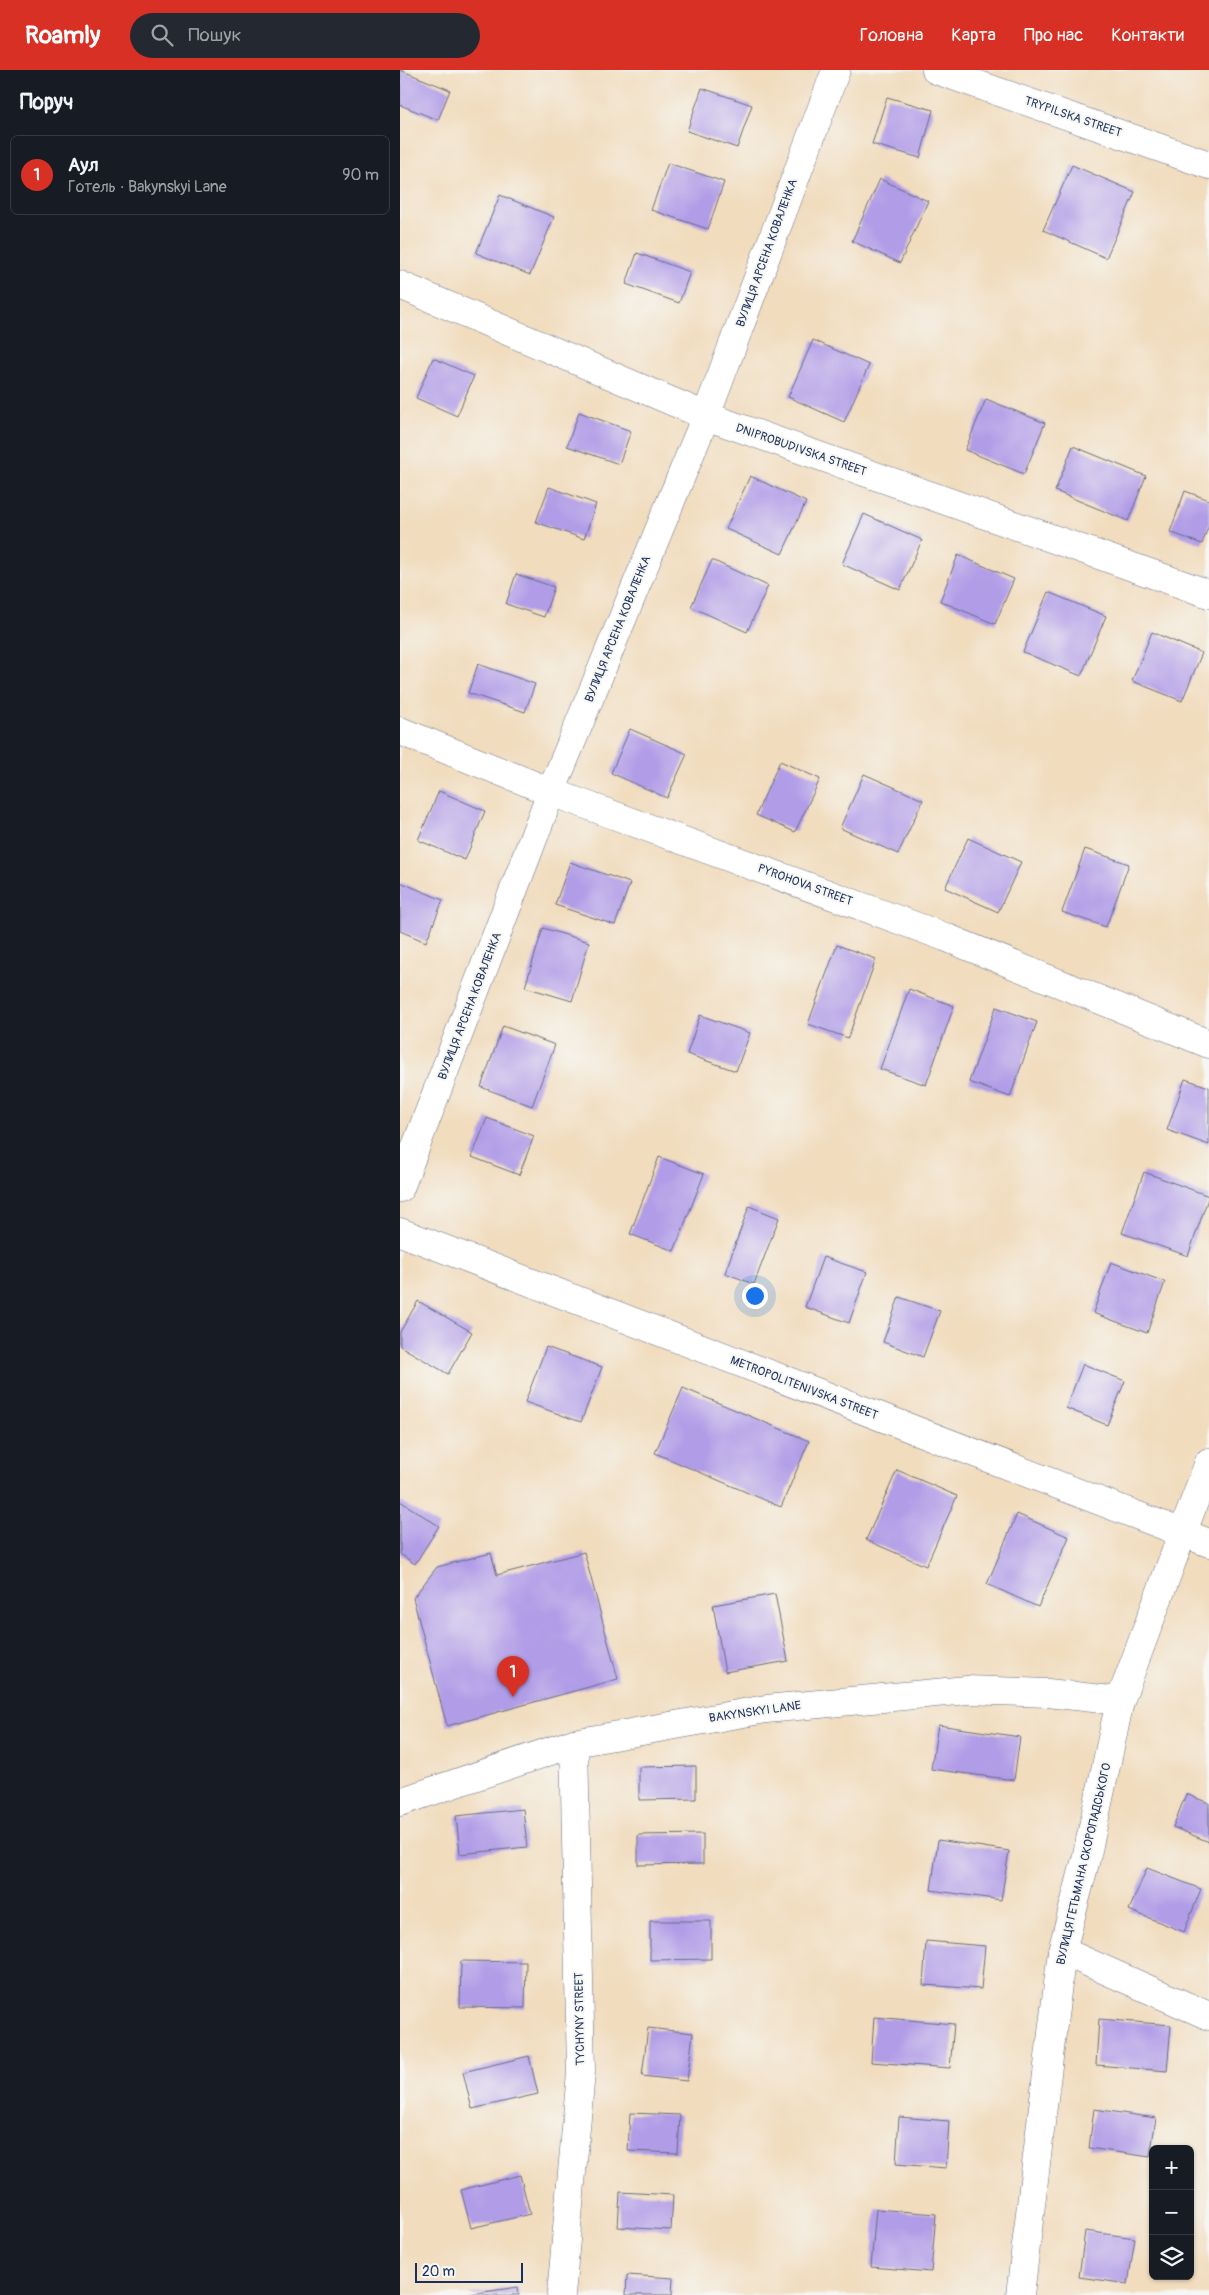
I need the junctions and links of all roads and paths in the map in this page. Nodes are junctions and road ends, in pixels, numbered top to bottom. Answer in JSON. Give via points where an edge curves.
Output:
{"nodes":[{"id":1,"x":836,"y":70,"type":"edge"},
{"id":2,"x":936,"y":70,"type":"edge"},
{"id":3,"x":1209,"y":165,"type":"edge"},
{"id":4,"x":400,"y":285,"type":"edge"},
{"id":5,"x":706,"y":416,"type":"junction"},
{"id":6,"x":1209,"y":594,"type":"edge"},
{"id":7,"x":400,"y":730,"type":"edge"},
{"id":8,"x":551,"y":792,"type":"junction"},
{"id":9,"x":1209,"y":1044,"type":"edge"},
{"id":10,"x":400,"y":1188,"type":"edge"},
{"id":11,"x":400,"y":1232,"type":"edge"},
{"id":12,"x":1209,"y":1462,"type":"edge"},
{"id":13,"x":1182,"y":1533,"type":"junction"},
{"id":14,"x":1209,"y":1543,"type":"edge"},
{"id":15,"x":1120,"y":1700,"type":"junction"},
{"id":16,"x":574,"y":1743,"type":"junction"},
{"id":17,"x":400,"y":1802,"type":"edge"},
{"id":18,"x":1062,"y":1951,"type":"junction"},
{"id":19,"x":1209,"y":2016,"type":"edge"},
{"id":20,"x":561,"y":2295,"type":"edge"},
{"id":21,"x":1020,"y":2295,"type":"edge"}],
"edges":[{"from":1,"to":5,"type":"street","name":"ВУЛИЦЯ АРСЕНА КОВАЛЕНКА"},
{"from":2,"to":3,"type":"street","name":"TRYPILSKA STREET"},
{"from":4,"to":5,"type":"street","name":"DNIPROBUDIVSKA STREET"},
{"from":5,"to":6,"type":"street","name":"DNIPROBUDIVSKA STREET"},
{"from":5,"to":8,"type":"street","name":"ВУЛИЦЯ АРСЕНА КОВАЛЕНКА"},
{"from":7,"to":8,"type":"street","name":"PYROHOVA STREET"},
{"from":8,"to":9,"type":"street","name":"PYROHOVA STREET","via":[[945,936]]},
{"from":8,"to":10,"type":"street","name":"ВУЛИЦЯ АРСЕНА КОВАЛЕНКА"},
{"from":11,"to":13,"type":"street","name":"METROPOLITENIVSKA STREET"},
{"from":12,"to":13,"type":"street","name":"ВУЛИЦЯ ГЕТЬМАНА СКОРОПАДСЬКОГО"},
{"from":13,"to":14,"type":"street","name":"METROPOLITENIVSKA STREET"},
{"from":13,"to":15,"type":"street","name":"ВУЛИЦЯ ГЕТЬМАНА СКОРОПАДСЬКОГО"},
{"from":15,"to":16,"type":"street","name":"BAKYNSKYI LANE","via":[[967,1690],[766,1709]]},
{"from":15,"to":18,"type":"street","name":"ВУЛИЦЯ ГЕТЬМАНА СКОРОПАДСЬКОГО","via":[[1086,1859]]},
{"from":16,"to":17,"type":"street","name":"BAKYNSKYI LANE"},
{"from":16,"to":20,"type":"street","name":"TYCHYNY STREET","via":[[581,2072]]},
{"from":18,"to":19,"type":"street"},
{"from":18,"to":21,"type":"street","name":"ВУЛИЦЯ ГЕТЬМАНА СКОРОПАДСЬКОГО"}]}
